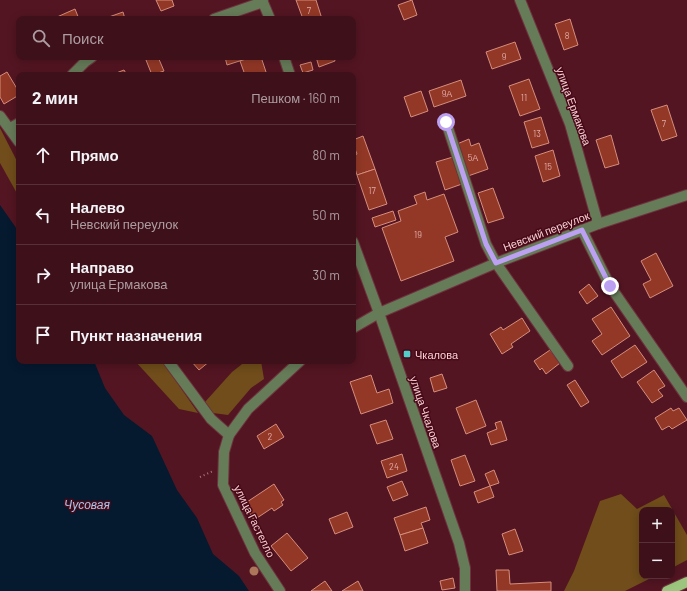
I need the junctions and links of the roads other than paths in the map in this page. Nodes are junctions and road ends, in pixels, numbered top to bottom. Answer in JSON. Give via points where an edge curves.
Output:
{"nodes":[{"id":1,"x":520,"y":0,"type":"edge"},
{"id":2,"x":263,"y":1,"type":"edge"},
{"id":3,"x":222,"y":16,"type":"edge"},
{"id":4,"x":269,"y":16,"type":"edge"},
{"id":5,"x":88,"y":60,"type":"edge"},
{"id":6,"x":285,"y":60,"type":"edge"},
{"id":7,"x":75,"y":72,"type":"edge"},
{"id":8,"x":289,"y":72,"type":"edge"},
{"id":9,"x":0,"y":116,"type":"edge"},
{"id":10,"x":446,"y":122,"type":"dead end"},
{"id":11,"x":16,"y":125,"type":"edge"},
{"id":12,"x":10,"y":128,"type":"junction"},
{"id":13,"x":16,"y":137,"type":"edge"},
{"id":14,"x":687,"y":195,"type":"edge"},
{"id":15,"x":598,"y":224,"type":"junction"},
{"id":16,"x":582,"y":230,"type":"junction"},
{"id":17,"x":356,"y":250,"type":"edge"},
{"id":18,"x":496,"y":263,"type":"junction"},
{"id":19,"x":379,"y":313,"type":"junction"},
{"id":20,"x":356,"y":326,"type":"edge"},
{"id":21,"x":170,"y":364,"type":"edge"},
{"id":22,"x":297,"y":364,"type":"edge"},
{"id":23,"x":568,"y":366,"type":"dead end"},
{"id":24,"x":687,"y":397,"type":"edge"},
{"id":25,"x":230,"y":435,"type":"junction"},
{"id":26,"x":687,"y":582,"type":"edge"},
{"id":27,"x":280,"y":591,"type":"edge"},
{"id":28,"x":464,"y":591,"type":"edge"},
{"id":29,"x":667,"y":591,"type":"edge"}],
"edges":[{"from":1,"to":15,"type":"street","name":"улица Ермакова","via":[[570,124]]},
{"from":2,"to":3,"type":"street"},
{"from":2,"to":4,"type":"street"},
{"from":5,"to":7,"type":"street"},
{"from":6,"to":8,"type":"street"},
{"from":9,"to":12,"type":"street"},
{"from":10,"to":18,"type":"street","via":[[486,244]]},
{"from":11,"to":12,"type":"street"},
{"from":12,"to":13,"type":"street"},
{"from":14,"to":15,"type":"street","name":"Невский переулок"},
{"from":15,"to":16,"type":"street","name":"Невский переулок"},
{"from":16,"to":18,"type":"street","name":"Невский переулок"},
{"from":16,"to":24,"type":"street","via":[[610,286]]},
{"from":17,"to":19,"type":"street","name":"улица Чкалова"},
{"from":18,"to":19,"type":"street","name":"Невский переулок"},
{"from":18,"to":23,"type":"street"},
{"from":19,"to":20,"type":"street","name":"Невский переулок"},
{"from":19,"to":28,"type":"street","name":"улица Чкалова","via":[[461,550],[465,568]]},
{"from":21,"to":25,"type":"street","via":[[211,419]]},
{"from":22,"to":25,"type":"street","via":[[248,409]]},
{"from":25,"to":27,"type":"street","name":"улица Гастелло","via":[[224,452],[223,485],[255,553]]},
{"from":26,"to":29,"type":"main road"}]}
